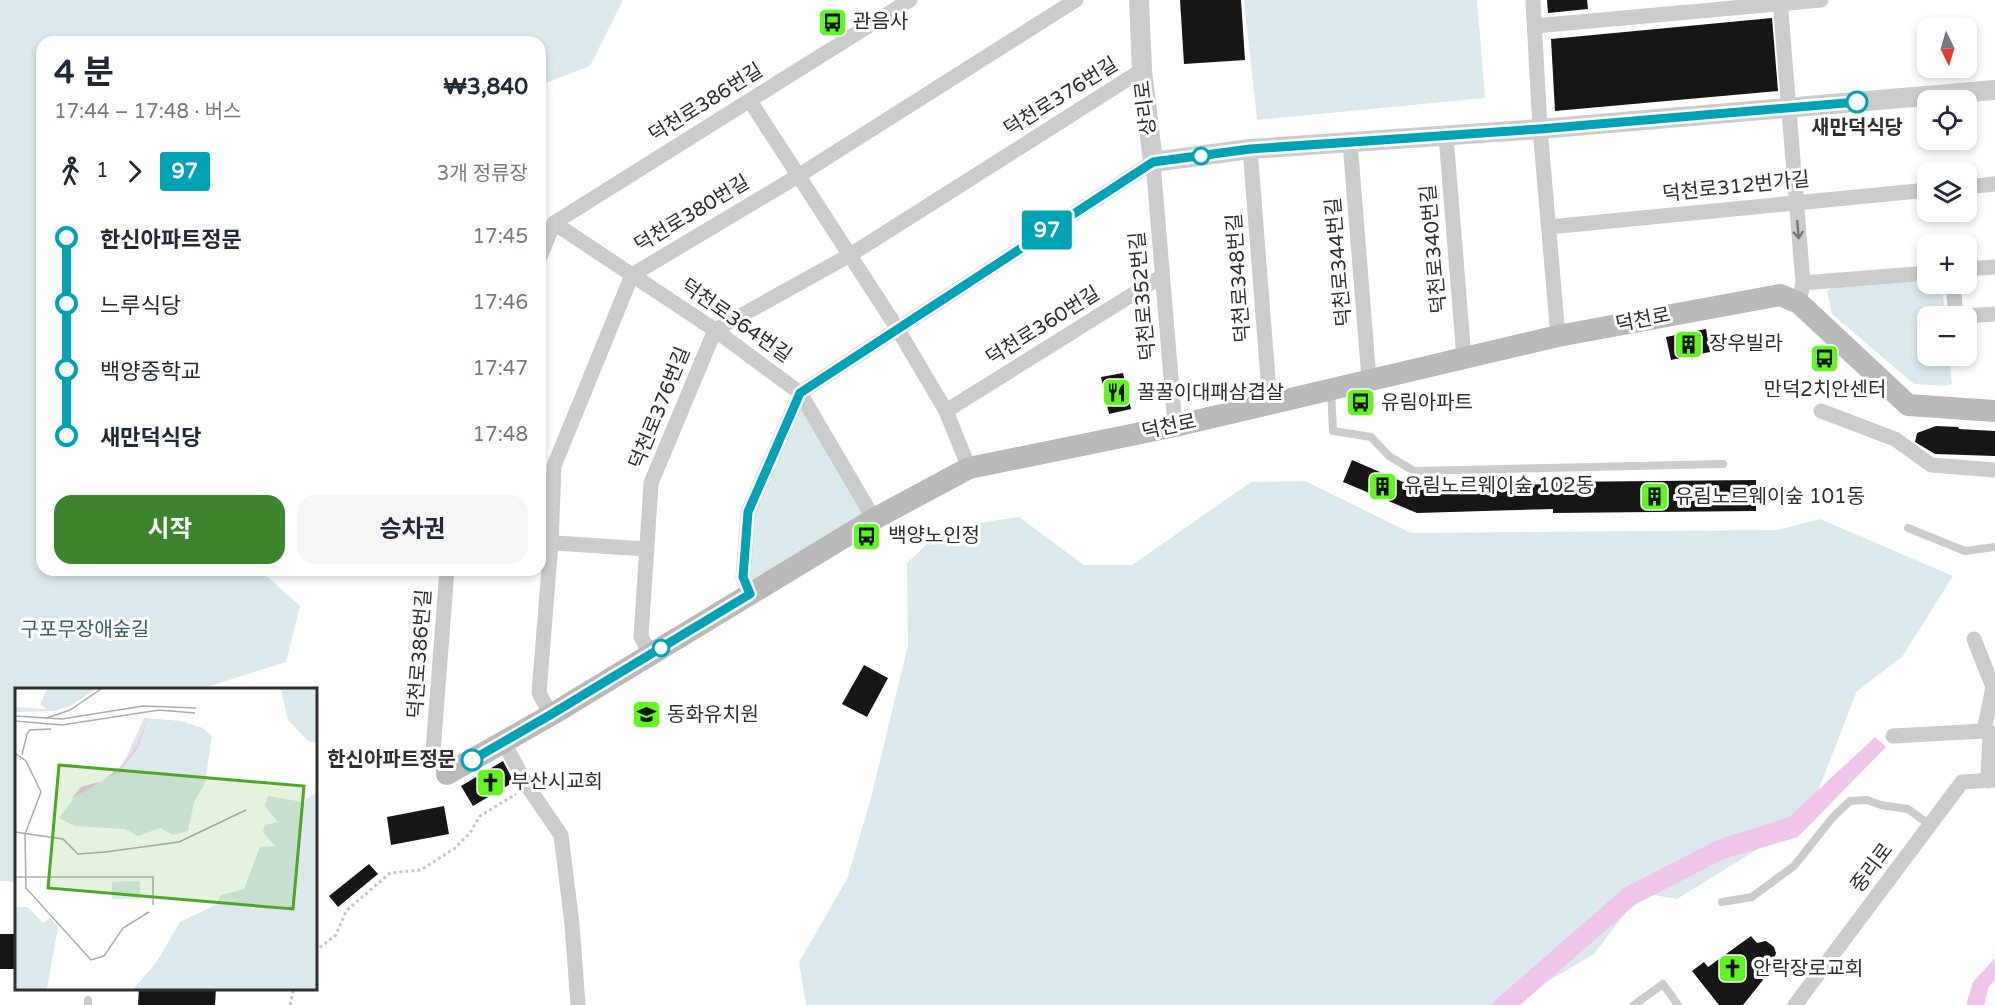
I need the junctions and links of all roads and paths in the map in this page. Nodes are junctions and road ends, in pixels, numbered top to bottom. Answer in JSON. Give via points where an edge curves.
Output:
{"nodes":[{"id":1,"x":910,"y":0,"type":"edge"},
{"id":2,"x":1076,"y":0,"type":"edge"},
{"id":3,"x":1139,"y":0,"type":"edge"},
{"id":4,"x":1533,"y":0,"type":"edge"},
{"id":5,"x":1821,"y":0,"type":"edge"},
{"id":6,"x":1780,"y":2,"type":"edge"},
{"id":7,"x":1534,"y":26,"type":"junction"},
{"id":8,"x":1142,"y":70,"type":"junction"},
{"id":9,"x":1995,"y":90,"type":"edge"},
{"id":10,"x":750,"y":101,"type":"junction"},
{"id":11,"x":1788,"y":109,"type":"junction"},
{"id":12,"x":1540,"y":129,"type":"junction"},
{"id":13,"x":1446,"y":136,"type":"junction"},
{"id":14,"x":1350,"y":142,"type":"junction"},
{"id":15,"x":1250,"y":149,"type":"junction"},
{"id":16,"x":1153,"y":162,"type":"junction"},
{"id":17,"x":798,"y":176,"type":"junction"},
{"id":18,"x":1995,"y":184,"type":"edge"},
{"id":19,"x":1977,"y":186,"type":"edge"},
{"id":20,"x":1917,"y":191,"type":"edge"},
{"id":21,"x":1795,"y":202,"type":"junction"},
{"id":22,"x":554,"y":223,"type":"junction"},
{"id":23,"x":1549,"y":227,"type":"junction"},
{"id":24,"x":546,"y":242,"type":"edge"},
{"id":25,"x":850,"y":255,"type":"junction"},
{"id":26,"x":1995,"y":267,"type":"edge"},
{"id":27,"x":1977,"y":268,"type":"edge"},
{"id":28,"x":632,"y":275,"type":"junction"},
{"id":29,"x":1917,"y":275,"type":"edge"},
{"id":30,"x":1162,"y":276,"type":"junction"},
{"id":31,"x":1801,"y":293,"type":"junction"},
{"id":32,"x":1995,"y":314,"type":"edge"},
{"id":33,"x":1977,"y":315,"type":"edge"},
{"id":34,"x":897,"y":328,"type":"junction"},
{"id":35,"x":715,"y":330,"type":"junction"},
{"id":36,"x":1558,"y":336,"type":"junction"},
{"id":37,"x":1464,"y":358,"type":"junction"},
{"id":38,"x":1369,"y":379,"type":"junction"},
{"id":39,"x":1330,"y":389,"type":"junction"},
{"id":40,"x":800,"y":393,"type":"junction"},
{"id":41,"x":1270,"y":404,"type":"junction"},
{"id":42,"x":946,"y":411,"type":"junction"},
{"id":43,"x":1821,"y":411,"type":"dead end"},
{"id":44,"x":1995,"y":411,"type":"edge"},
{"id":45,"x":1175,"y":426,"type":"junction"},
{"id":46,"x":1723,"y":464,"type":"dead end"},
{"id":47,"x":969,"y":468,"type":"junction"},
{"id":48,"x":1995,"y":471,"type":"edge"},
{"id":49,"x":874,"y":519,"type":"junction"},
{"id":50,"x":1908,"y":528,"type":"dead end"},
{"id":51,"x":546,"y":534,"type":"edge"},
{"id":52,"x":546,"y":543,"type":"edge"},
{"id":53,"x":1995,"y":547,"type":"edge"},
{"id":54,"x":646,"y":549,"type":"junction"},
{"id":55,"x":447,"y":576,"type":"edge"},
{"id":56,"x":544,"y":576,"type":"edge"},
{"id":57,"x":750,"y":594,"type":"junction"},
{"id":58,"x":1974,"y":639,"type":"dead end"},
{"id":59,"x":651,"y":654,"type":"junction"},
{"id":60,"x":550,"y":715,"type":"junction"},
{"id":61,"x":1990,"y":733,"type":"edge"},
{"id":62,"x":1893,"y":736,"type":"dead end"},
{"id":63,"x":504,"y":743,"type":"junction"},
{"id":64,"x":447,"y":774,"type":"joint"},
{"id":65,"x":1992,"y":780,"type":"edge"},
{"id":66,"x":528,"y":787,"type":"junction"},
{"id":67,"x":1929,"y":825,"type":"junction"},
{"id":68,"x":1722,"y":902,"type":"dead end"},
{"id":69,"x":316,"y":950,"type":"edge"},
{"id":70,"x":294,"y":990,"type":"edge"},
{"id":71,"x":290,"y":1005,"type":"edge"},
{"id":72,"x":578,"y":1005,"type":"edge"},
{"id":73,"x":1634,"y":1005,"type":"edge"},
{"id":74,"x":1678,"y":1005,"type":"edge"},
{"id":75,"x":1795,"y":1005,"type":"edge"}],
"edges":[{"from":1,"to":10,"type":"street","name":"덕천로386번길"},
{"from":2,"to":17,"type":"street","name":"덕천로380번길"},
{"from":3,"to":8,"type":"street","name":"상리로"},
{"from":4,"to":7,"type":"street"},
{"from":5,"to":6,"type":"street"},
{"from":6,"to":7,"type":"street"},
{"from":6,"to":11,"type":"street"},
{"from":7,"to":12,"type":"street"},
{"from":8,"to":16,"type":"street","name":"상리로"},
{"from":8,"to":25,"type":"street","name":"덕천로376번길"},
{"from":9,"to":11,"type":"street","name":"상리로"},
{"from":10,"to":17,"type":"street"},
{"from":10,"to":22,"type":"street","name":"덕천로386번길"},
{"from":11,"to":12,"type":"street","name":"상리로"},
{"from":11,"to":21,"type":"street"},
{"from":12,"to":13,"type":"street","name":"상리로"},
{"from":12,"to":23,"type":"street"},
{"from":13,"to":14,"type":"street","name":"상리로"},
{"from":13,"to":37,"type":"street","name":"덕천로340번길"},
{"from":14,"to":15,"type":"street","name":"상리로"},
{"from":14,"to":38,"type":"street","name":"덕천로344번길"},
{"from":15,"to":16,"type":"street","name":"상리로"},
{"from":15,"to":41,"type":"street","name":"덕천로348번길"},
{"from":16,"to":30,"type":"street","name":"덕천로352번길"},
{"from":16,"to":34,"type":"street"},
{"from":17,"to":25,"type":"street"},
{"from":17,"to":28,"type":"street","name":"덕천로380번길"},
{"from":18,"to":19,"type":"street"},
{"from":20,"to":21,"type":"street","name":"덕천로312번가길"},
{"from":21,"to":23,"type":"street","name":"덕천로312번가길"},
{"from":21,"to":31,"type":"street","one_way":true},
{"from":22,"to":24,"type":"street"},
{"from":22,"to":28,"type":"street","name":"덕천로364번길"},
{"from":23,"to":36,"type":"street"},
{"from":25,"to":34,"type":"street"},
{"from":25,"to":35,"type":"street","name":"덕천로376번길"},
{"from":26,"to":27,"type":"street"},
{"from":28,"to":35,"type":"street","name":"덕천로364번길"},
{"from":28,"to":51,"type":"street","name":"덕천로380번길","via":[[554,466]]},
{"from":29,"to":31,"type":"street"},
{"from":30,"to":42,"type":"street","name":"덕천로360번길"},
{"from":30,"to":45,"type":"street","name":"덕천로352번길"},
{"from":31,"to":36,"type":"main road","name":"덕천로"},
{"from":31,"to":44,"type":"main road","via":[[1908,405]]},
{"from":32,"to":33,"type":"street"},
{"from":34,"to":40,"type":"street"},
{"from":34,"to":42,"type":"street"},
{"from":35,"to":40,"type":"street","name":"덕천로364번길"},
{"from":35,"to":54,"type":"street","name":"덕천로376번길","via":[[651,483]]},
{"from":36,"to":37,"type":"main road","name":"덕천로"},
{"from":37,"to":38,"type":"main road","name":"덕천로"},
{"from":38,"to":39,"type":"main road","name":"덕천로"},
{"from":39,"to":41,"type":"main road","name":"덕천로"},
{"from":39,"to":46,"type":"lane","via":[[1333,431],[1371,438],[1389,456],[1414,471]]},
{"from":40,"to":49,"type":"street","name":"덕천로364번길"},
{"from":40,"to":57,"type":"street","via":[[748,512],[743,577]]},
{"from":41,"to":45,"type":"main road","name":"덕천로"},
{"from":42,"to":47,"type":"street"},
{"from":43,"to":48,"type":"street","via":[[1895,439],[1931,465]]},
{"from":45,"to":47,"type":"main road","name":"덕천로"},
{"from":47,"to":49,"type":"main road","name":"덕천로"},
{"from":49,"to":57,"type":"main road","name":"덕천로"},
{"from":50,"to":53,"type":"lane","via":[[1965,551]]},
{"from":52,"to":54,"type":"street"},
{"from":54,"to":59,"type":"street","name":"덕천로376번길","via":[[641,637]]},
{"from":55,"to":64,"type":"street","name":"덕천로386번길","via":[[433,751]]},
{"from":56,"to":60,"type":"street","name":"덕천로380번길","via":[[539,693]]},
{"from":57,"to":59,"type":"main road","name":"덕천로"},
{"from":58,"to":61,"type":"street","via":[[1993,687]]},
{"from":59,"to":60,"type":"main road","name":"덕천로"},
{"from":60,"to":63,"type":"main road","name":"덕천로"},
{"from":61,"to":62,"type":"street"},
{"from":61,"to":65,"type":"street"},
{"from":63,"to":64,"type":"main road","name":"덕천로"},
{"from":63,"to":66,"type":"street"},
{"from":65,"to":67,"type":"street","name":"중리로","via":[[1962,782]]},
{"from":66,"to":69,"type":"path","via":[[480,816],[455,848],[421,870],[390,873],[346,911],[336,935]]},
{"from":66,"to":72,"type":"street","via":[[561,835]]},
{"from":67,"to":68,"type":"lane","via":[[1908,809],[1867,800],[1850,801],[1794,866],[1752,897]]},
{"from":67,"to":75,"type":"street","name":"중리로"},
{"from":70,"to":71,"type":"path"},
{"from":73,"to":74,"type":"lane","via":[[1663,984]]}]}
